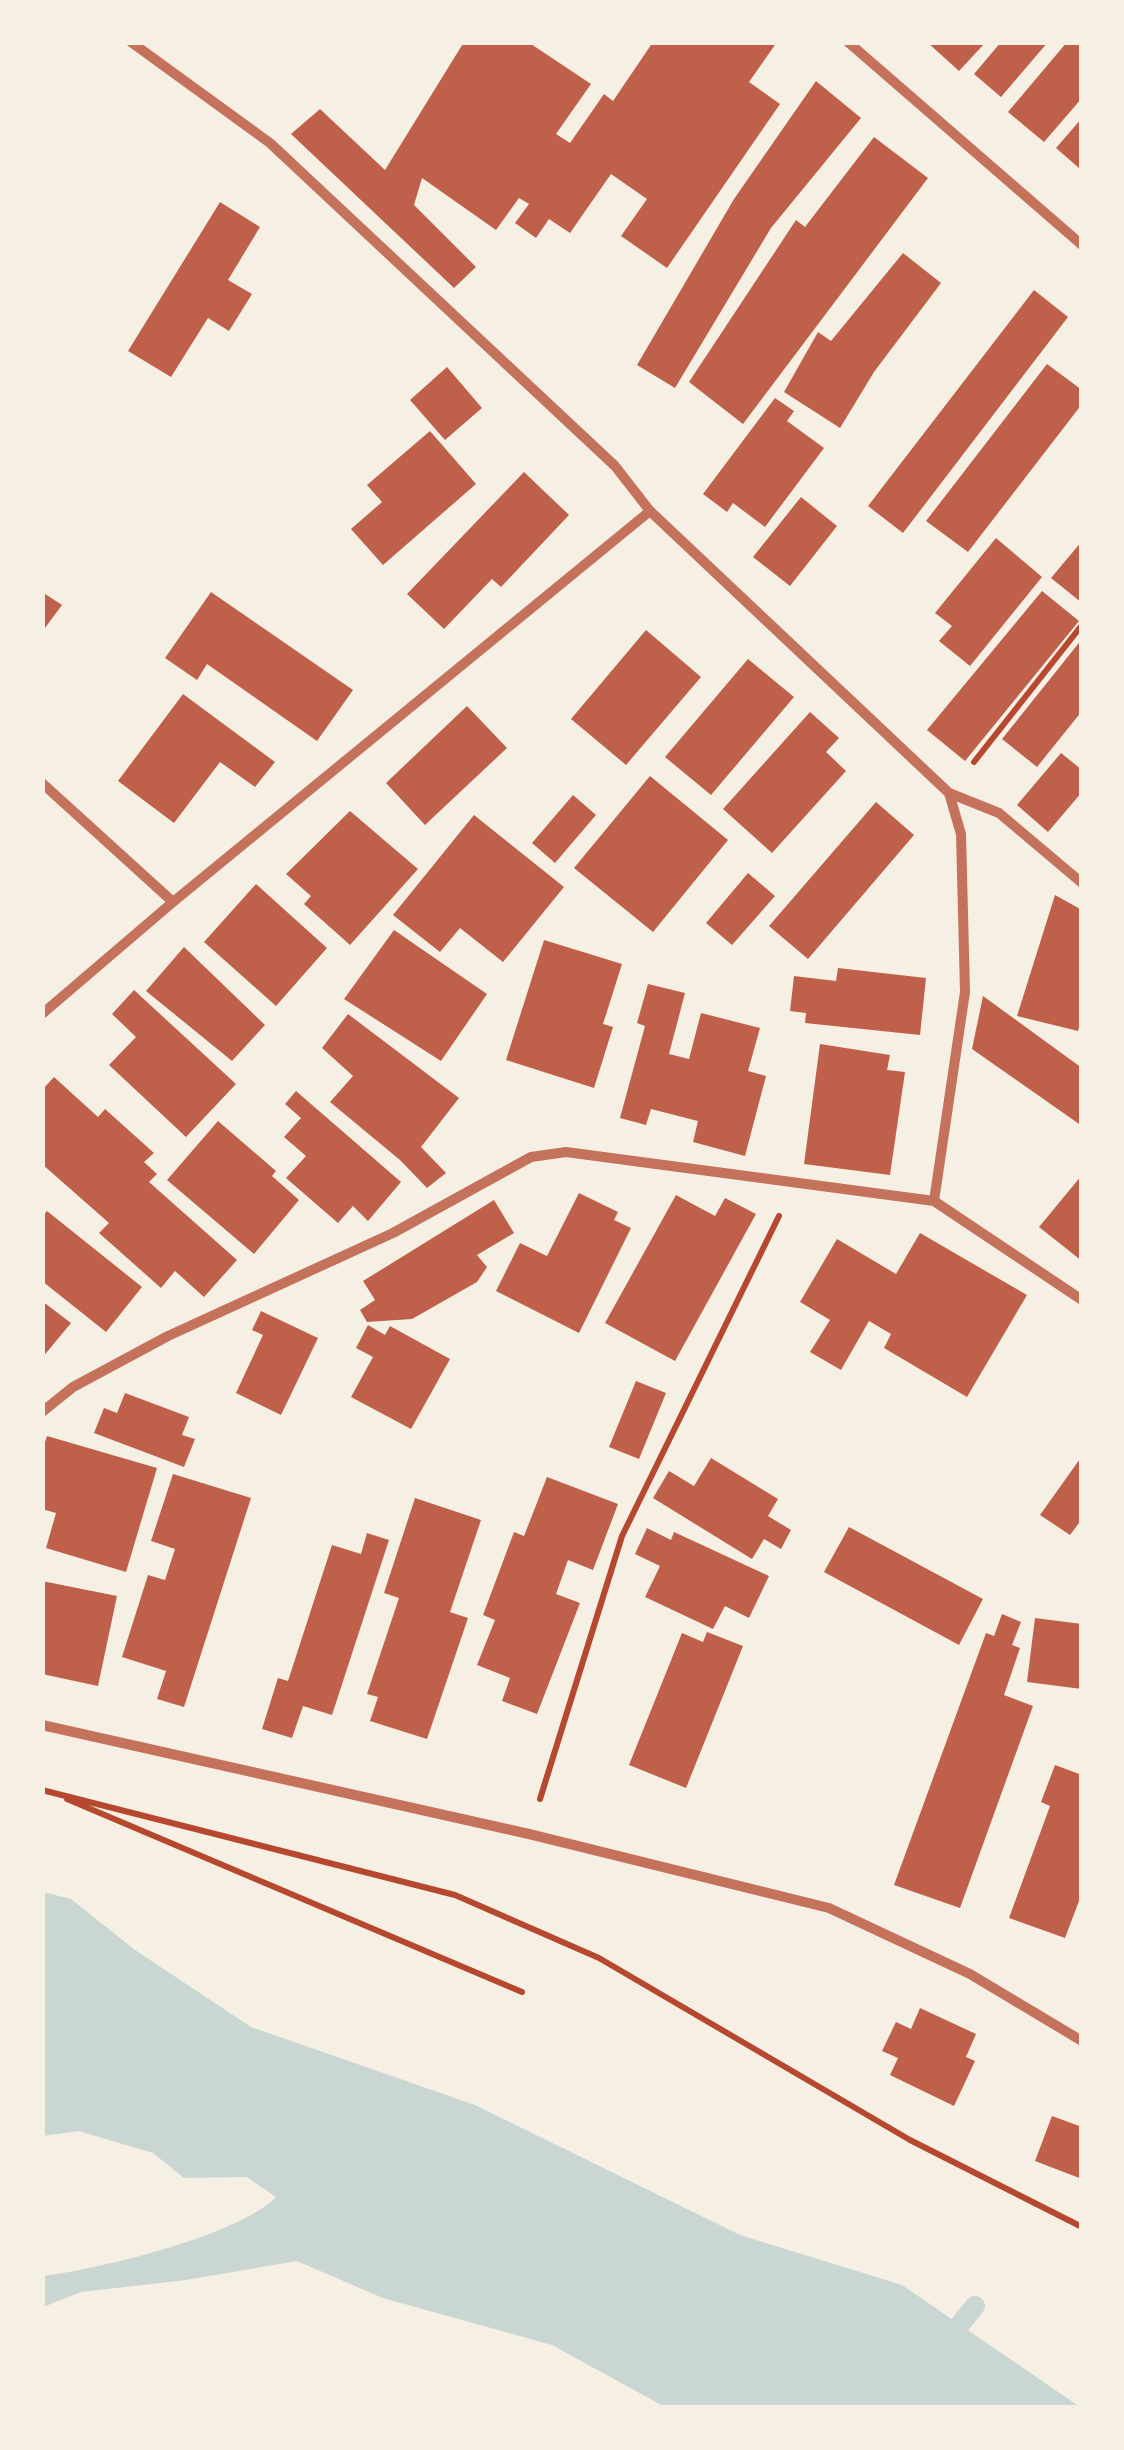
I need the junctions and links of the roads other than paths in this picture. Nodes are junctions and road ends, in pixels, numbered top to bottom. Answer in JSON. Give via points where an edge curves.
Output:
{"nodes":[{"id":1,"x":131,"y":42,"type":"edge"},
{"id":2,"x":848,"y":42,"type":"edge"},
{"id":3,"x":1082,"y":245,"type":"edge"},
{"id":4,"x":650,"y":511,"type":"junction"},
{"id":5,"x":42,"y":782,"type":"edge"},
{"id":6,"x":949,"y":794,"type":"junction"},
{"id":7,"x":1082,"y":883,"type":"edge"},
{"id":8,"x":172,"y":902,"type":"junction"},
{"id":9,"x":42,"y":1014,"type":"edge"},
{"id":10,"x":934,"y":1201,"type":"junction"},
{"id":11,"x":1082,"y":1300,"type":"edge"},
{"id":12,"x":42,"y":1412,"type":"edge"},
{"id":13,"x":42,"y":1725,"type":"edge"},
{"id":14,"x":1082,"y":2041,"type":"edge"}],
"edges":[{"from":1,"to":4,"type":"street","via":[[270,143],[615,466]]},
{"from":2,"to":3,"type":"street"},
{"from":4,"to":6,"type":"street"},
{"from":4,"to":8,"type":"street"},
{"from":5,"to":8,"type":"street"},
{"from":6,"to":7,"type":"street","via":[[999,812]]},
{"from":6,"to":10,"type":"street","via":[[961,834],[965,992]]},
{"from":8,"to":9,"type":"street"},
{"from":10,"to":11,"type":"street"},
{"from":10,"to":12,"type":"street","via":[[566,1152],[532,1157],[393,1233],[168,1336],[73,1387]]},
{"from":13,"to":14,"type":"street","via":[[828,1908],[970,1974]]}]}
